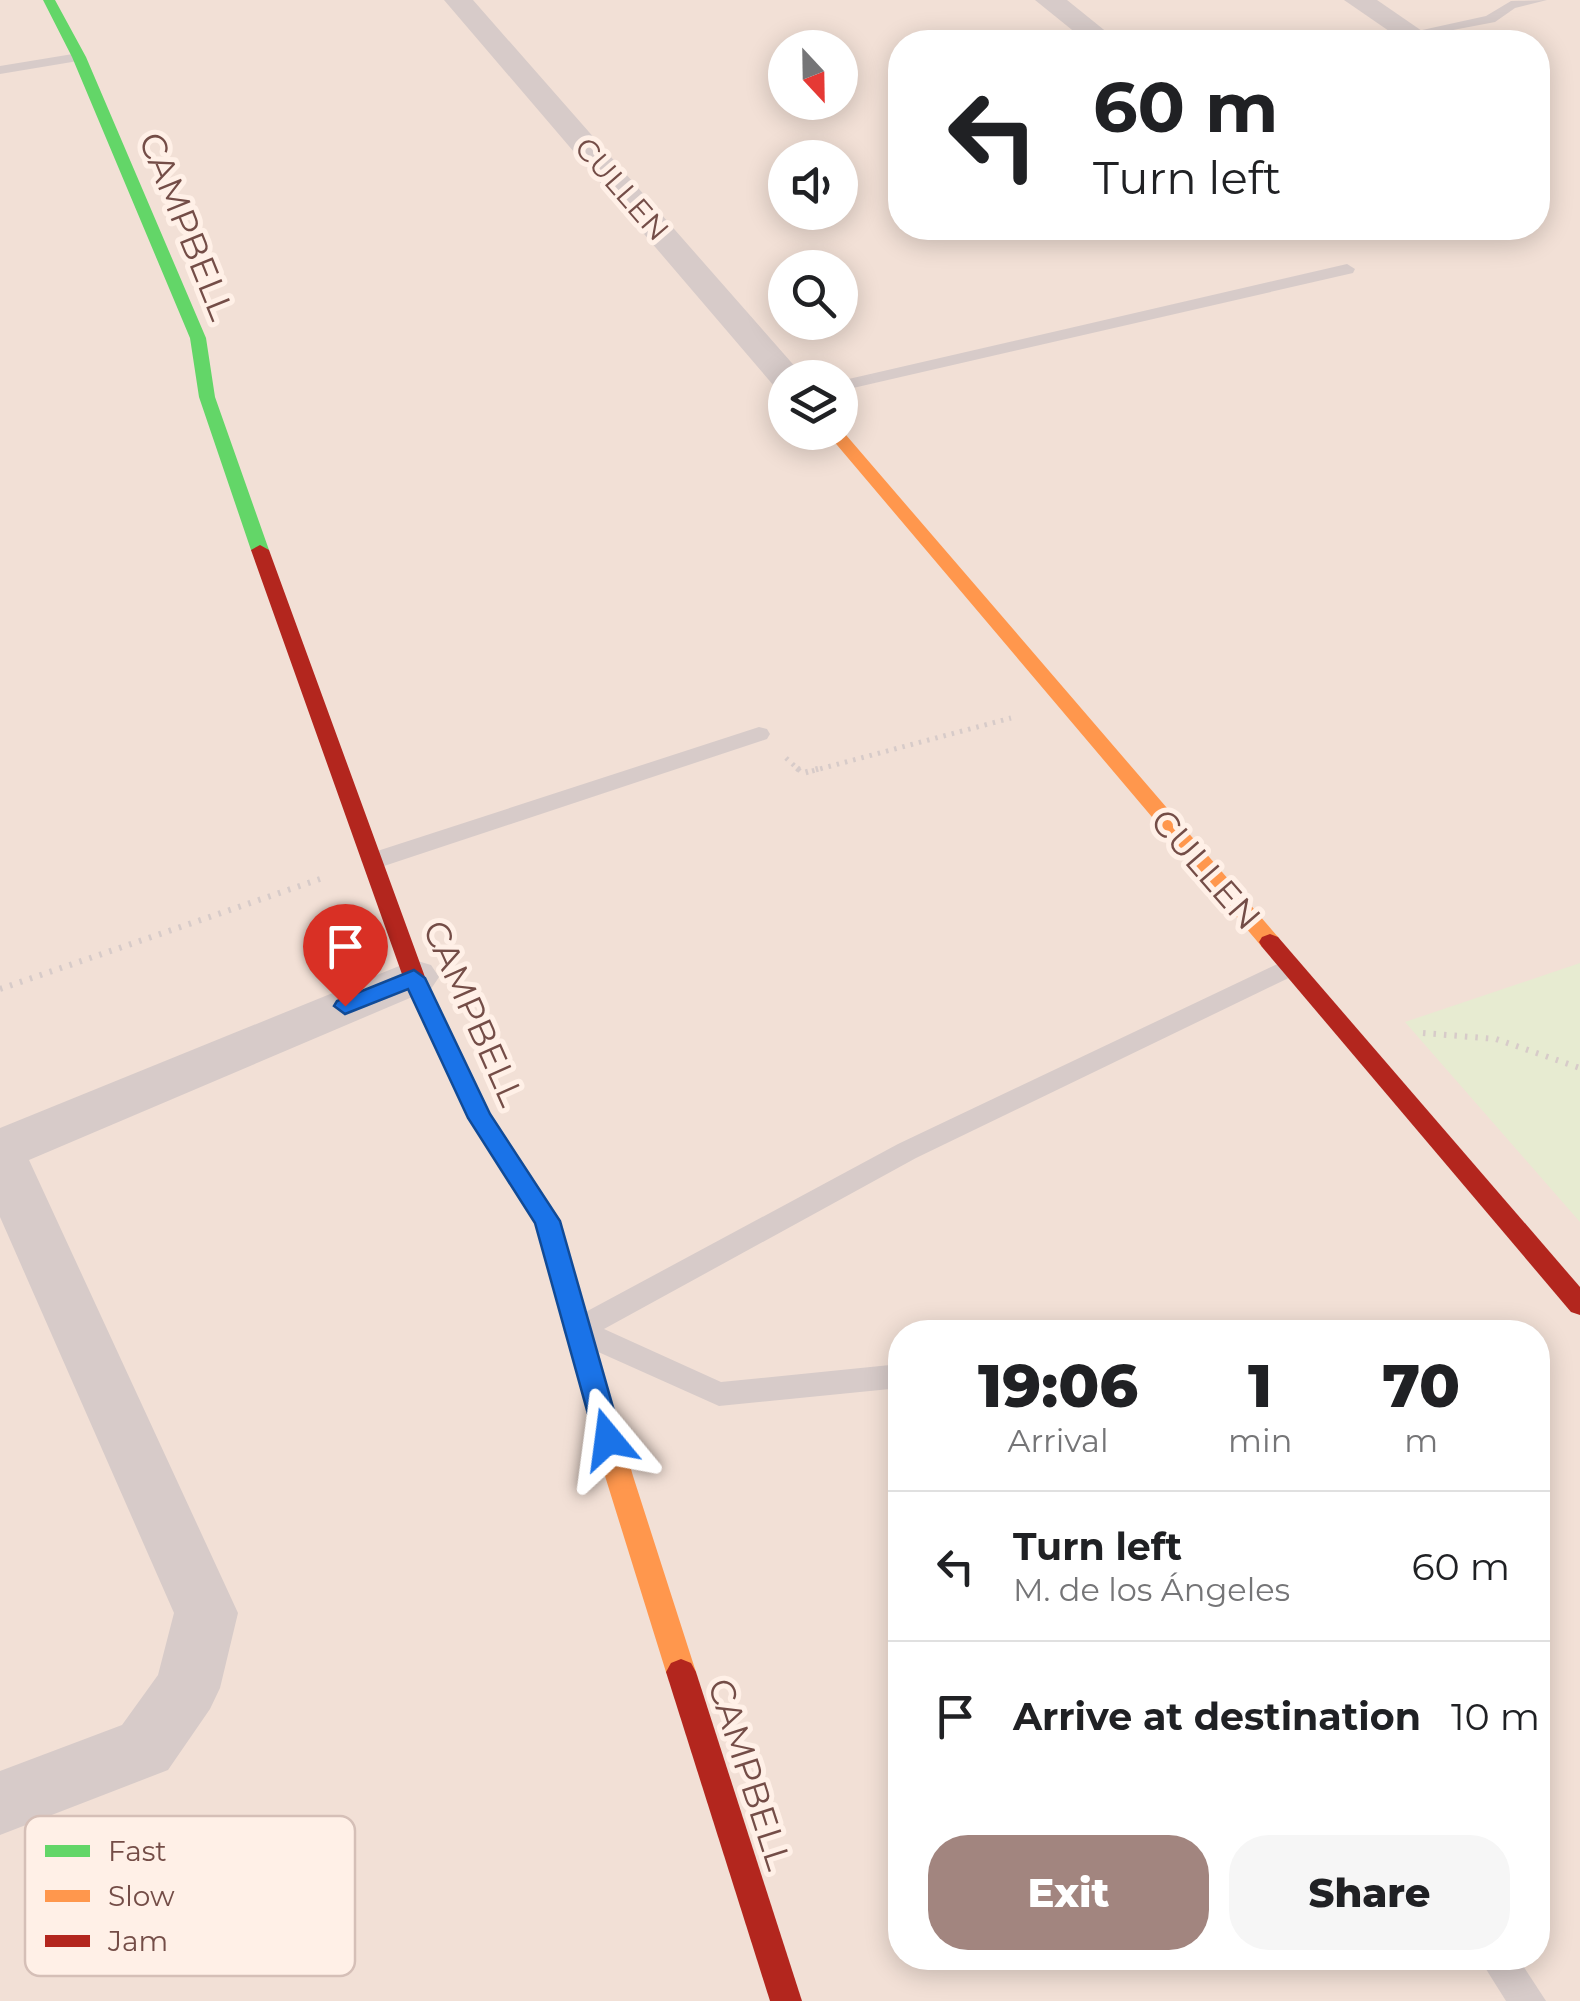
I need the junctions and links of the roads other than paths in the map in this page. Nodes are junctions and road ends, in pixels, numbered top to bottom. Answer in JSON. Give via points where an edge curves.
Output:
{"nodes":[{"id":1,"x":50,"y":0,"type":"edge"},
{"id":2,"x":458,"y":0,"type":"edge"},
{"id":3,"x":1049,"y":0,"type":"edge"},
{"id":4,"x":1358,"y":0,"type":"edge"},
{"id":5,"x":1540,"y":0,"type":"edge"},
{"id":6,"x":1089,"y":30,"type":"edge"},
{"id":7,"x":1405,"y":30,"type":"edge"},
{"id":8,"x":1448,"y":30,"type":"edge"},
{"id":9,"x":80,"y":57,"type":"junction"},
{"id":10,"x":0,"y":70,"type":"edge"},
{"id":11,"x":1347,"y":269,"type":"dead end"},
{"id":12,"x":770,"y":360,"type":"edge"},
{"id":13,"x":858,"y":382,"type":"edge"},
{"id":14,"x":849,"y":450,"type":"edge"},
{"id":15,"x":759,"y":734,"type":"road end"},
{"id":16,"x":373,"y":861,"type":"junction"},
{"id":17,"x":1290,"y":967,"type":"junction"},
{"id":18,"x":414,"y":978,"type":"junction"},
{"id":19,"x":0,"y":1153,"type":"edge"},
{"id":20,"x":1580,"y":1305,"type":"edge"},
{"id":21,"x":577,"y":1330,"type":"junction"},
{"id":22,"x":888,"y":1377,"type":"edge"},
{"id":23,"x":0,"y":1803,"type":"edge"},
{"id":24,"x":1506,"y":1970,"type":"edge"},
{"id":25,"x":786,"y":2001,"type":"edge"},
{"id":26,"x":1528,"y":2001,"type":"edge"}],
"edges":[{"from":1,"to":9,"type":"street","name":"CAMPBELL"},
{"from":2,"to":12,"type":"street","name":"CULLEN"},
{"from":3,"to":6,"type":"street"},
{"from":4,"to":7,"type":"street"},
{"from":5,"to":8,"type":"lane"},
{"from":9,"to":10,"type":"lane"},
{"from":9,"to":16,"type":"street","name":"CAMPBELL","via":[[198,338],[207,397],[230,468]]},
{"from":11,"to":13,"type":"lane"},
{"from":14,"to":17,"type":"street","name":"CULLEN"},
{"from":15,"to":16,"type":"lane"},
{"from":16,"to":18,"type":"street","name":"CAMPBELL"},
{"from":17,"to":20,"type":"street","name":"CULLEN"},
{"from":17,"to":21,"type":"lane","via":[[907,1151]]},
{"from":18,"to":19,"type":"street"},
{"from":18,"to":21,"type":"street","name":"CAMPBELL","via":[[480,1118],[547,1221]]},
{"from":19,"to":23,"type":"street","via":[[206,1613],[187,1688],[145,1748]]},
{"from":21,"to":22,"type":"lane","via":[[719,1394]]},
{"from":21,"to":25,"type":"street","name":"CAMPBELL"},
{"from":24,"to":26,"type":"lane"}]}
